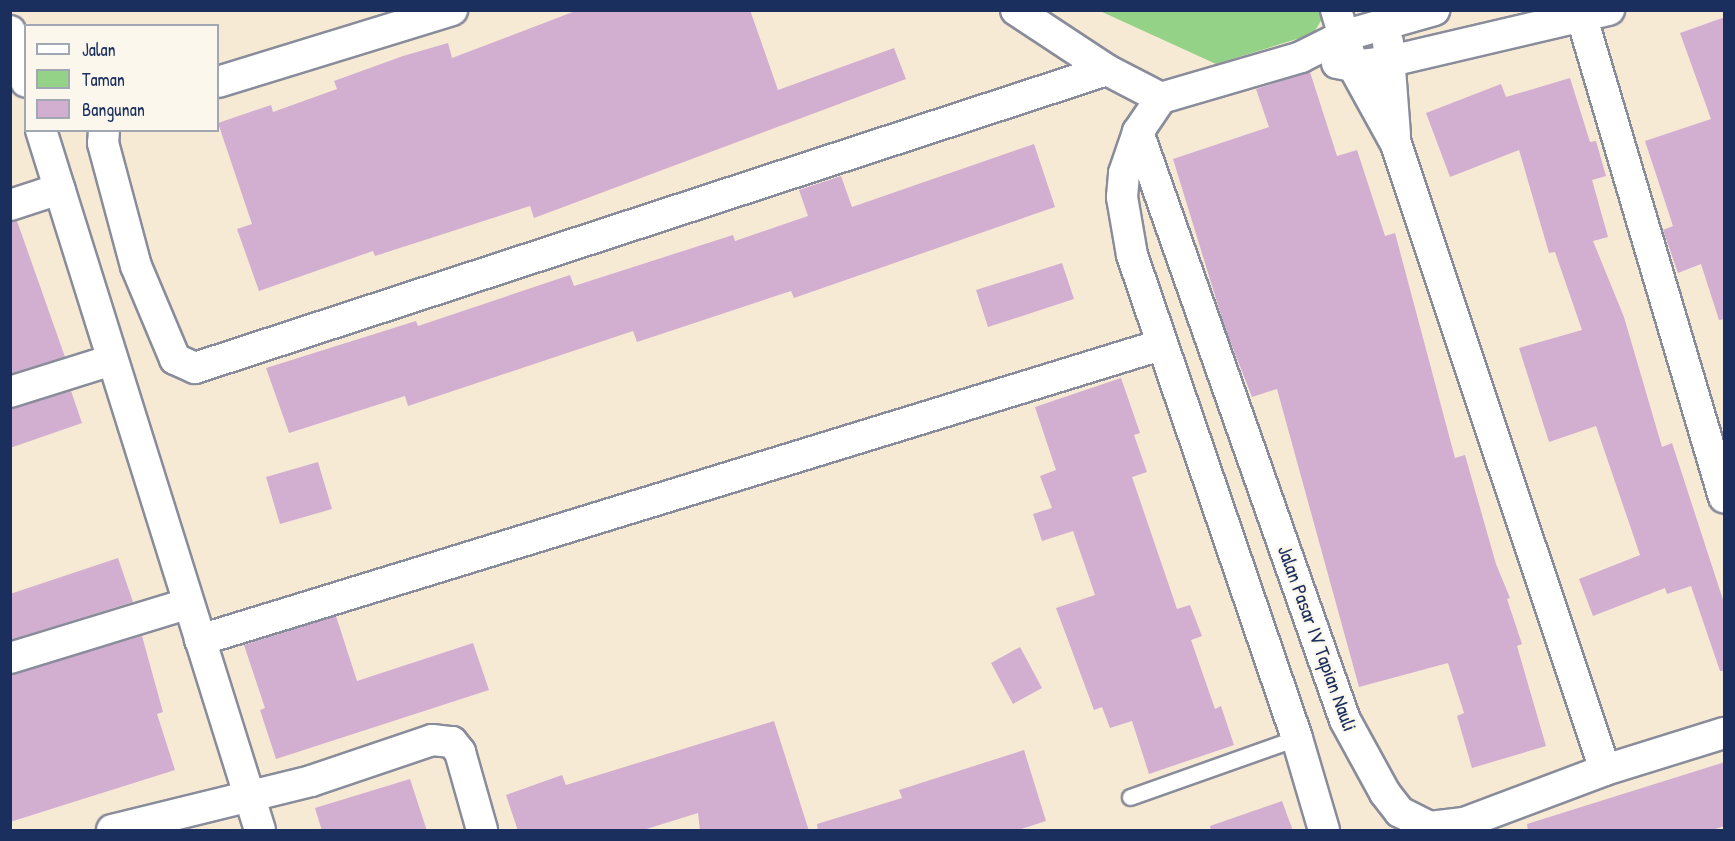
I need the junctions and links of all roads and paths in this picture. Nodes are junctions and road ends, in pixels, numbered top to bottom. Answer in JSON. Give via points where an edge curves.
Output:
{"nodes":[{"id":1,"x":452,"y":10,"type":"edge"},
{"id":2,"x":1434,"y":10,"type":"edge"},
{"id":3,"x":1020,"y":12,"type":"edge"},
{"id":4,"x":1596,"y":14,"type":"edge"},
{"id":5,"x":1383,"y":18,"type":"edge"},
{"id":6,"x":1339,"y":23,"type":"edge"},
{"id":7,"x":10,"y":31,"type":"edge"},
{"id":8,"x":1301,"y":57,"type":"junction"},
{"id":9,"x":1391,"y":61,"type":"junction"},
{"id":10,"x":1353,"y":66,"type":"junction"},
{"id":11,"x":1107,"y":70,"type":"junction"},
{"id":12,"x":24,"y":76,"type":"edge"},
{"id":13,"x":219,"y":82,"type":"edge"},
{"id":14,"x":1161,"y":98,"type":"junction"},
{"id":15,"x":42,"y":132,"type":"edge"},
{"id":16,"x":104,"y":132,"type":"edge"},
{"id":17,"x":1138,"y":132,"type":"junction"},
{"id":18,"x":1396,"y":144,"type":"junction"},
{"id":19,"x":59,"y":189,"type":"junction"},
{"id":20,"x":10,"y":205,"type":"edge"},
{"id":21,"x":1161,"y":345,"type":"junction"},
{"id":22,"x":112,"y":360,"type":"junction"},
{"id":23,"x":10,"y":392,"type":"edge"},
{"id":24,"x":1725,"y":497,"type":"edge"},
{"id":25,"x":187,"y":604,"type":"junction"},
{"id":26,"x":200,"y":640,"type":"junction"},
{"id":27,"x":10,"y":657,"type":"edge"},
{"id":28,"x":1725,"y":733,"type":"edge"},
{"id":29,"x":1297,"y":738,"type":"junction"},
{"id":30,"x":1605,"y":770,"type":"junction"},
{"id":31,"x":250,"y":796,"type":"junction"},
{"id":32,"x":1130,"y":797,"type":"dead end"},
{"id":33,"x":112,"y":831,"type":"edge"},
{"id":34,"x":260,"y":831,"type":"edge"},
{"id":35,"x":482,"y":831,"type":"edge"},
{"id":36,"x":1324,"y":831,"type":"edge"}],
"edges":[{"from":1,"to":13,"type":"street"},
{"from":2,"to":5,"type":"street"},
{"from":3,"to":11,"type":"street"},
{"from":4,"to":9,"type":"street"},
{"from":4,"to":24,"type":"street"},
{"from":5,"to":6,"type":"street"},
{"from":5,"to":9,"type":"street"},
{"from":6,"to":8,"type":"street"},
{"from":6,"to":10,"type":"street"},
{"from":7,"to":12,"type":"street"},
{"from":8,"to":10,"type":"street"},
{"from":8,"to":14,"type":"street"},
{"from":9,"to":10,"type":"street"},
{"from":9,"to":18,"type":"street"},
{"from":10,"to":18,"type":"street"},
{"from":11,"to":14,"type":"street"},
{"from":11,"to":16,"type":"street","via":[[195,368],[175,359],[136,266],[103,143]]},
{"from":14,"to":17,"type":"street"},
{"from":15,"to":19,"type":"street"},
{"from":17,"to":21,"type":"street","via":[[1124,173],[1122,197],[1132,255]]},
{"from":17,"to":30,"type":"street","name":"Jalan Pasar IV Tapian Nauli","via":[[1345,720],[1385,793],[1400,812],[1430,827],[1464,823]]},
{"from":18,"to":30,"type":"street"},
{"from":19,"to":20,"type":"street"},
{"from":19,"to":22,"type":"street"},
{"from":21,"to":26,"type":"street"},
{"from":21,"to":29,"type":"street"},
{"from":22,"to":23,"type":"street"},
{"from":22,"to":25,"type":"street"},
{"from":25,"to":26,"type":"street"},
{"from":25,"to":27,"type":"street"},
{"from":26,"to":31,"type":"street"},
{"from":28,"to":30,"type":"street","name":"Jalan Pasar IV Tapian Nauli"},
{"from":29,"to":32,"type":"lane"},
{"from":29,"to":36,"type":"street"},
{"from":31,"to":33,"type":"street"},
{"from":31,"to":34,"type":"street"},
{"from":31,"to":35,"type":"street","via":[[442,740],[452,742],[460,752]]}]}
